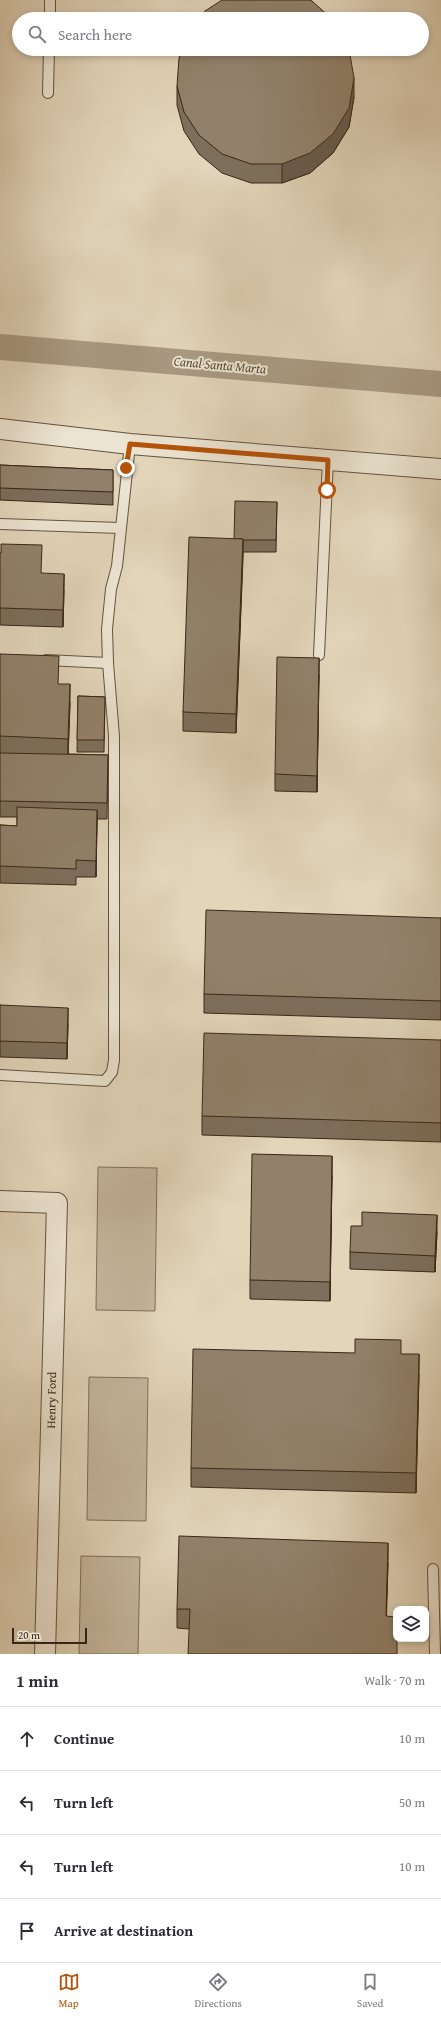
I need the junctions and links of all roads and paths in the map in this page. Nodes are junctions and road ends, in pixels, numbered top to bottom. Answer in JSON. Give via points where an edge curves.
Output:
{"nodes":[{"id":1,"x":50,"y":0,"type":"edge"},
{"id":2,"x":50,"y":12,"type":"edge"},
{"id":3,"x":49,"y":56,"type":"edge"},
{"id":4,"x":48,"y":93,"type":"dead end"},
{"id":5,"x":0,"y":429,"type":"edge"},
{"id":6,"x":130,"y":444,"type":"junction"},
{"id":7,"x":328,"y":460,"type":"junction"},
{"id":8,"x":441,"y":470,"type":"edge"},
{"id":9,"x":0,"y":524,"type":"edge"},
{"id":10,"x":120,"y":528,"type":"junction"},
{"id":11,"x":318,"y":655,"type":"dead end"},
{"id":12,"x":38,"y":660,"type":"edge"},
{"id":13,"x":108,"y":663,"type":"junction"},
{"id":14,"x":0,"y":1075,"type":"edge"},
{"id":15,"x":0,"y":1201,"type":"edge"},
{"id":16,"x":433,"y":1569,"type":"dead end"},
{"id":17,"x":45,"y":1654,"type":"edge"},
{"id":18,"x":435,"y":1654,"type":"edge"}],
"edges":[{"from":1,"to":2,"type":"lane"},
{"from":3,"to":4,"type":"lane"},
{"from":5,"to":6,"type":"street"},
{"from":6,"to":7,"type":"street"},
{"from":6,"to":10,"type":"lane"},
{"from":7,"to":8,"type":"street"},
{"from":7,"to":11,"type":"lane"},
{"from":9,"to":10,"type":"lane"},
{"from":10,"to":13,"type":"lane","via":[[117,566],[108,613]]},
{"from":12,"to":13,"type":"lane"},
{"from":13,"to":14,"type":"lane","via":[[114,736],[112,1072],[105,1081]]},
{"from":15,"to":17,"type":"street","name":"Henry Ford","via":[[56,1203]]},
{"from":16,"to":18,"type":"lane"}]}
